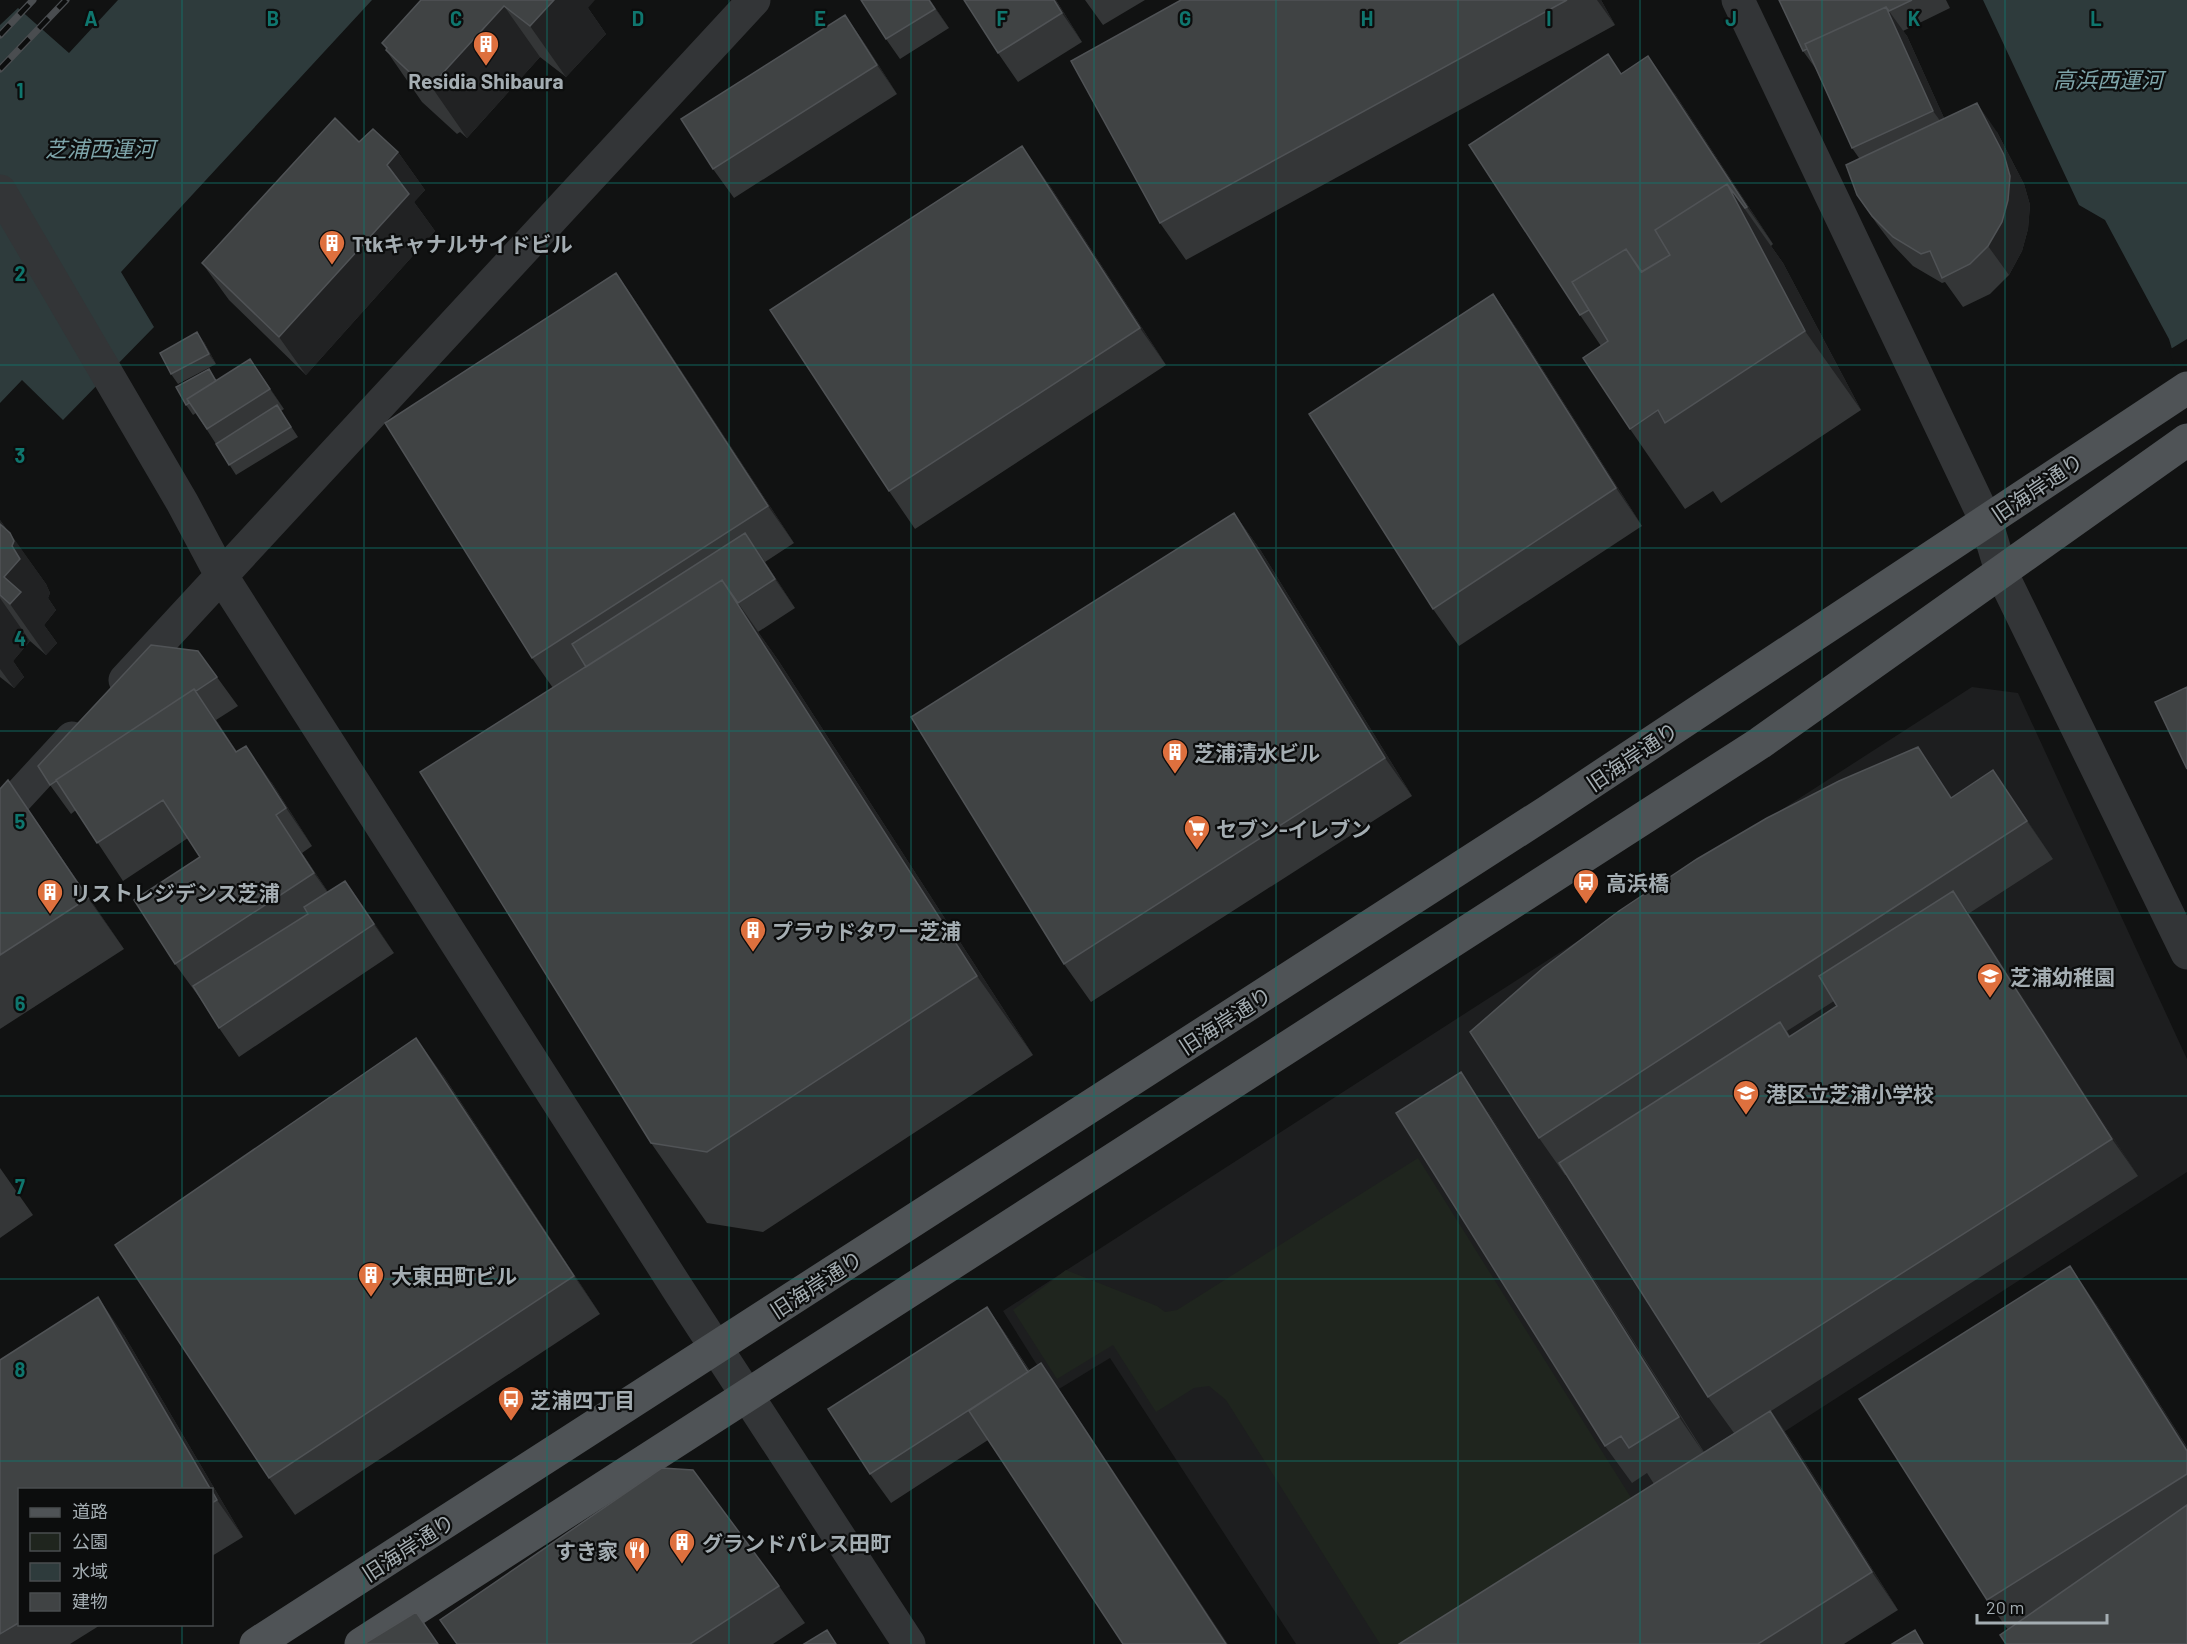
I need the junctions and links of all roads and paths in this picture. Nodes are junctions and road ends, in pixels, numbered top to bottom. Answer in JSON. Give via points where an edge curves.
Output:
{"nodes":[{"id":1,"x":754,"y":0,"type":"edge"},
{"id":2,"x":1738,"y":0,"type":"edge"},
{"id":3,"x":0,"y":191,"type":"edge"},
{"id":4,"x":2179,"y":393,"type":"edge"},
{"id":5,"x":2187,"y":440,"type":"edge"},
{"id":6,"x":1986,"y":521,"type":"junction"},
{"id":7,"x":2002,"y":574,"type":"junction"},
{"id":8,"x":221,"y":575,"type":"junction"},
{"id":9,"x":0,"y":816,"type":"edge"},
{"id":10,"x":2187,"y":953,"type":"edge"},
{"id":11,"x":717,"y":1348,"type":"junction"},
{"id":12,"x":748,"y":1394,"type":"junction"},
{"id":13,"x":256,"y":1644,"type":"edge"},
{"id":14,"x":361,"y":1644,"type":"edge"},
{"id":15,"x":909,"y":1644,"type":"edge"}],
"edges":[{"from":1,"to":8,"type":"street"},
{"from":2,"to":6,"type":"street"},
{"from":3,"to":8,"type":"street"},
{"from":4,"to":6,"type":"main road","name":"旧海岸通り"},
{"from":5,"to":7,"type":"main road"},
{"from":6,"to":7,"type":"street"},
{"from":6,"to":11,"type":"main road","name":"旧海岸通り","via":[[1550,810]]},
{"from":7,"to":10,"type":"street"},
{"from":7,"to":12,"type":"main road","via":[[1760,743]]},
{"from":8,"to":9,"type":"street"},
{"from":8,"to":11,"type":"street"},
{"from":11,"to":12,"type":"street"},
{"from":11,"to":13,"type":"main road","name":"旧海岸通り"},
{"from":12,"to":14,"type":"main road"},
{"from":12,"to":15,"type":"street"}]}
